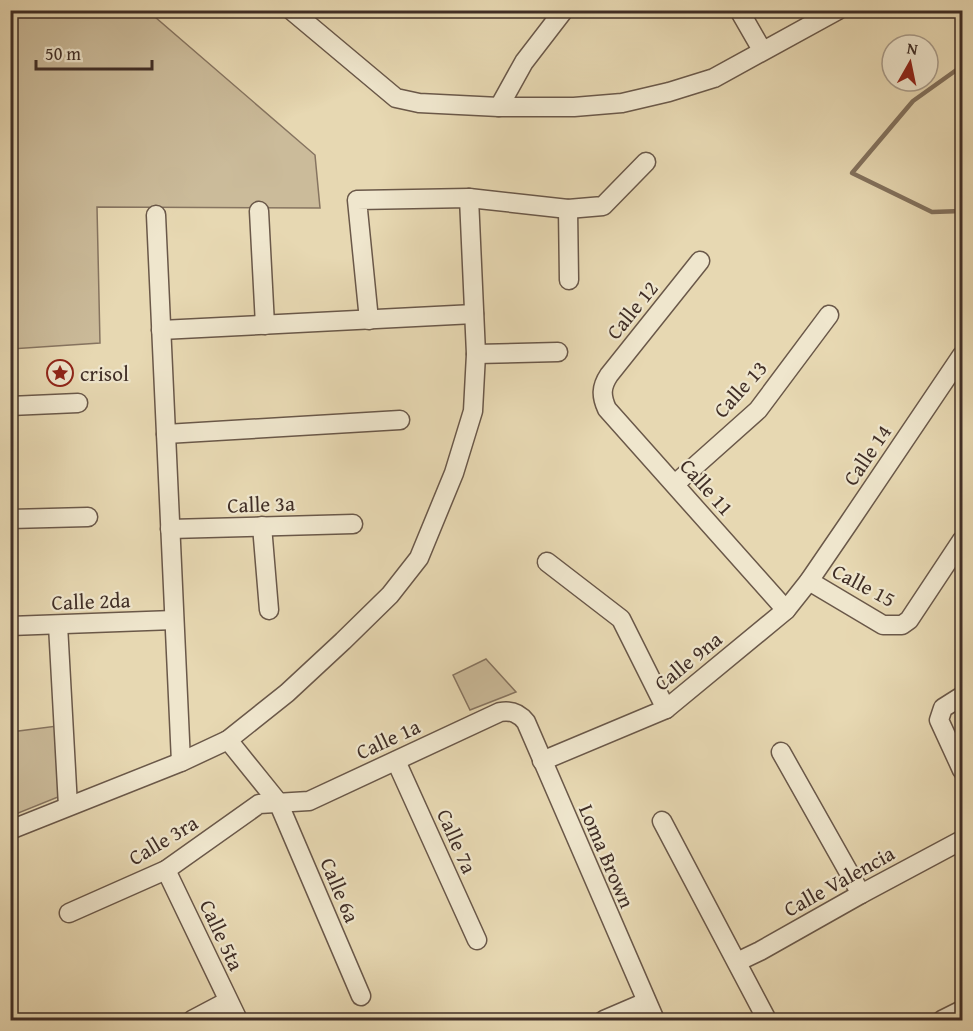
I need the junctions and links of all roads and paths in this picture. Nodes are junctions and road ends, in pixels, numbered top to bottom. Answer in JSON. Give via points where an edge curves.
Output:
{"nodes":[{"id":1,"x":291,"y":10,"type":"edge"},
{"id":2,"x":564,"y":10,"type":"edge"},
{"id":3,"x":739,"y":10,"type":"edge"},
{"id":4,"x":838,"y":10,"type":"edge"},
{"id":5,"x":762,"y":50,"type":"junction"},
{"id":6,"x":499,"y":107,"type":"junction"},
{"id":7,"x":646,"y":162,"type":"dead end"},
{"id":8,"x":469,"y":198,"type":"junction"},
{"id":9,"x":568,"y":209,"type":"junction"},
{"id":10,"x":260,"y":210,"type":"dead end"},
{"id":11,"x":156,"y":215,"type":"dead end"},
{"id":12,"x":700,"y":261,"type":"dead end"},
{"id":13,"x":569,"y":280,"type":"dead end"},
{"id":14,"x":474,"y":314,"type":"junction"},
{"id":15,"x":829,"y":315,"type":"dead end"},
{"id":16,"x":369,"y":320,"type":"junction"},
{"id":17,"x":265,"y":325,"type":"junction"},
{"id":18,"x":161,"y":330,"type":"junction"},
{"id":19,"x":558,"y":352,"type":"dead end"},
{"id":20,"x":476,"y":354,"type":"junction"},
{"id":21,"x":963,"y":355,"type":"edge"},
{"id":22,"x":602,"y":390,"type":"joint"},
{"id":23,"x":78,"y":403,"type":"dead end"},
{"id":24,"x":10,"y":406,"type":"edge"},
{"id":25,"x":400,"y":420,"type":"dead end"},
{"id":26,"x":166,"y":434,"type":"junction"},
{"id":27,"x":675,"y":484,"type":"junction"},
{"id":28,"x":88,"y":517,"type":"dead end"},
{"id":29,"x":10,"y":519,"type":"edge"},
{"id":30,"x":353,"y":524,"type":"dead end"},
{"id":31,"x":262,"y":526,"type":"junction"},
{"id":32,"x":170,"y":529,"type":"junction"},
{"id":33,"x":963,"y":540,"type":"edge"},
{"id":34,"x":547,"y":562,"type":"dead end"},
{"id":35,"x":808,"y":581,"type":"junction"},
{"id":36,"x":269,"y":610,"type":"dead end"},
{"id":37,"x":786,"y":610,"type":"junction"},
{"id":38,"x":174,"y":620,"type":"junction"},
{"id":39,"x":58,"y":625,"type":"junction"},
{"id":40,"x":10,"y":627,"type":"edge"},
{"id":41,"x":963,"y":696,"type":"edge"},
{"id":42,"x":666,"y":709,"type":"junction"},
{"id":43,"x":515,"y":712,"type":"joint"},
{"id":44,"x":228,"y":740,"type":"junction"},
{"id":45,"x":781,"y":752,"type":"dead end"},
{"id":46,"x":396,"y":760,"type":"junction"},
{"id":47,"x":542,"y":761,"type":"junction"},
{"id":48,"x":181,"y":762,"type":"junction"},
{"id":49,"x":963,"y":770,"type":"edge"},
{"id":50,"x":278,"y":802,"type":"junction"},
{"id":51,"x":68,"y":806,"type":"junction"},
{"id":52,"x":662,"y":821,"type":"dead end"},
{"id":53,"x":10,"y":830,"type":"edge"},
{"id":54,"x":963,"y":840,"type":"edge"},
{"id":55,"x":166,"y":870,"type":"junction"},
{"id":56,"x":861,"y":894,"type":"junction"},
{"id":57,"x":69,"y":913,"type":"dead end"},
{"id":58,"x":477,"y":940,"type":"dead end"},
{"id":59,"x":736,"y":962,"type":"junction"},
{"id":60,"x":362,"y":996,"type":"dead end"},
{"id":61,"x":228,"y":1001,"type":"junction"},
{"id":62,"x":646,"y":1002,"type":"junction"},
{"id":63,"x":963,"y":1010,"type":"edge"},
{"id":64,"x":192,"y":1020,"type":"edge"},
{"id":65,"x":238,"y":1020,"type":"edge"},
{"id":66,"x":604,"y":1020,"type":"edge"},
{"id":67,"x":655,"y":1020,"type":"edge"},
{"id":68,"x":767,"y":1020,"type":"edge"},
{"id":69,"x":942,"y":1020,"type":"edge"}],
"edges":[{"from":1,"to":6,"type":"street","via":[[396,98]]},
{"from":2,"to":6,"type":"street","via":[[524,62]]},
{"from":3,"to":5,"type":"street"},
{"from":4,"to":5,"type":"street"},
{"from":5,"to":6,"type":"street","via":[[714,78],[622,103]]},
{"from":7,"to":9,"type":"street","via":[[603,206]]},
{"from":8,"to":9,"type":"street"},
{"from":8,"to":14,"type":"street"},
{"from":8,"to":16,"type":"street","via":[[357,200]]},
{"from":9,"to":13,"type":"street"},
{"from":10,"to":17,"type":"street"},
{"from":11,"to":18,"type":"street"},
{"from":12,"to":22,"type":"street","name":"Calle 12","via":[[609,375]]},
{"from":14,"to":16,"type":"street"},
{"from":14,"to":20,"type":"street"},
{"from":15,"to":27,"type":"street","name":"Calle 13","via":[[758,410]]},
{"from":16,"to":17,"type":"street"},
{"from":17,"to":18,"type":"street"},
{"from":18,"to":26,"type":"street"},
{"from":19,"to":20,"type":"street"},
{"from":20,"to":44,"type":"street","via":[[473,411],[454,473],[420,558],[390,595],[342,641],[287,693]]},
{"from":21,"to":35,"type":"street","name":"Calle 14"},
{"from":22,"to":27,"type":"street","name":"Calle 11","via":[[607,409]]},
{"from":23,"to":24,"type":"street"},
{"from":25,"to":26,"type":"street"},
{"from":26,"to":32,"type":"street"},
{"from":27,"to":37,"type":"street","name":"Calle 11"},
{"from":28,"to":29,"type":"street"},
{"from":30,"to":31,"type":"street","name":"Calle 3a"},
{"from":31,"to":32,"type":"street","name":"Calle 3a"},
{"from":31,"to":36,"type":"street"},
{"from":32,"to":38,"type":"street"},
{"from":33,"to":35,"type":"street","name":"Calle 15","via":[[902,625],[883,625]]},
{"from":34,"to":42,"type":"street","via":[[621,619]]},
{"from":35,"to":37,"type":"street","name":"Calle 9na"},
{"from":37,"to":42,"type":"street","name":"Calle 9na"},
{"from":38,"to":39,"type":"street","name":"Calle 2da"},
{"from":38,"to":48,"type":"street"},
{"from":39,"to":40,"type":"street","name":"Calle 2da"},
{"from":39,"to":51,"type":"street"},
{"from":41,"to":49,"type":"street","via":[[943,708],[939,720]]},
{"from":42,"to":47,"type":"street","name":"Calle 9na"},
{"from":43,"to":46,"type":"street","name":"Calle 1a","via":[[500,712]]},
{"from":43,"to":47,"type":"street","name":"Loma Brown","via":[[526,722]]},
{"from":44,"to":48,"type":"street"},
{"from":44,"to":50,"type":"street","name":"Calle 6a"},
{"from":45,"to":56,"type":"street"},
{"from":46,"to":50,"type":"street","name":"Calle 1a","via":[[309,801]]},
{"from":46,"to":58,"type":"street","name":"Calle 7a"},
{"from":47,"to":62,"type":"street","name":"Loma Brown"},
{"from":48,"to":51,"type":"street"},
{"from":50,"to":55,"type":"street","name":"Calle 3ra","via":[[259,804]]},
{"from":50,"to":60,"type":"street","name":"Calle 6a"},
{"from":51,"to":53,"type":"street"},
{"from":52,"to":59,"type":"street"},
{"from":54,"to":56,"type":"street","name":"Calle Valencia"},
{"from":55,"to":57,"type":"street","name":"Calle 3ra"},
{"from":55,"to":61,"type":"street","name":"Calle 5ta"},
{"from":56,"to":59,"type":"street","name":"Calle Valencia"},
{"from":59,"to":68,"type":"street"},
{"from":61,"to":64,"type":"street"},
{"from":61,"to":65,"type":"street","name":"Calle 5ta"},
{"from":62,"to":66,"type":"street"},
{"from":62,"to":67,"type":"street","name":"Loma Brown"},
{"from":63,"to":69,"type":"street"}]}
